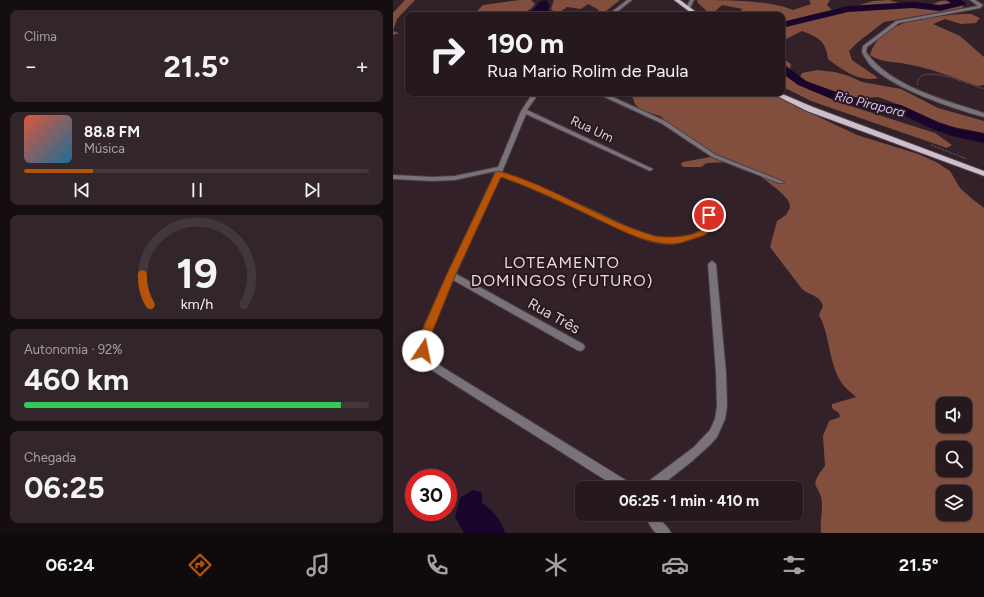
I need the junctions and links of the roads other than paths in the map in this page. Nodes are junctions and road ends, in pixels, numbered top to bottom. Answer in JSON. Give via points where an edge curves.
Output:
{"nodes":[{"id":1,"x":630,"y":0,"type":"edge"},
{"id":2,"x":677,"y":0,"type":"edge"},
{"id":3,"x":692,"y":0,"type":"edge"},
{"id":4,"x":972,"y":0,"type":"edge"},
{"id":5,"x":688,"y":7,"type":"junction"},
{"id":6,"x":614,"y":12,"type":"edge"},
{"id":7,"x":694,"y":12,"type":"edge"},
{"id":8,"x":534,"y":96,"type":"edge"},
{"id":9,"x":606,"y":96,"type":"edge"},
{"id":10,"x":781,"y":96,"type":"edge"},
{"id":11,"x":524,"y":111,"type":"junction"},
{"id":12,"x":984,"y":115,"type":"edge"},
{"id":13,"x":650,"y":169,"type":"dead end"},
{"id":14,"x":500,"y":170,"type":"junction"},
{"id":15,"x":984,"y":174,"type":"edge"},
{"id":16,"x":393,"y":177,"type":"edge"},
{"id":17,"x":781,"y":182,"type":"dead end"},
{"id":18,"x":709,"y":215,"type":"dead end"},
{"id":19,"x":712,"y":264,"type":"dead end"},
{"id":20,"x":451,"y":276,"type":"junction"},
{"id":21,"x":580,"y":347,"type":"dead end"},
{"id":22,"x":617,"y":481,"type":"edge"},
{"id":23,"x":658,"y":481,"type":"edge"},
{"id":24,"x":654,"y":521,"type":"edge"},
{"id":25,"x":665,"y":533,"type":"edge"}],
"edges":[{"from":1,"to":6,"type":"street"},
{"from":2,"to":5,"type":"main road"},
{"from":3,"to":5,"type":"street"},
{"from":4,"to":12,"type":"street","via":[[979,3],[980,7],[905,20],[893,25],[872,40],[864,52],[872,64],[900,82],[926,95]]},
{"from":5,"to":7,"type":"main road"},
{"from":8,"to":11,"type":"street"},
{"from":9,"to":17,"type":"street","via":[[663,122],[714,156]]},
{"from":10,"to":15,"type":"main road"},
{"from":11,"to":13,"type":"street","name":"Rua Um"},
{"from":11,"to":14,"type":"street"},
{"from":14,"to":16,"type":"street","via":[[455,178]]},
{"from":14,"to":18,"type":"street","via":[[633,231],[661,240],[674,241],[702,234],[708,228]]},
{"from":14,"to":20,"type":"street"},
{"from":19,"to":23,"type":"street","via":[[722,409],[718,425],[710,438]]},
{"from":20,"to":21,"type":"street","name":"Rua Três"},
{"from":20,"to":22,"type":"street","via":[[423,340],[423,351],[427,360]]},
{"from":24,"to":25,"type":"street"}]}
